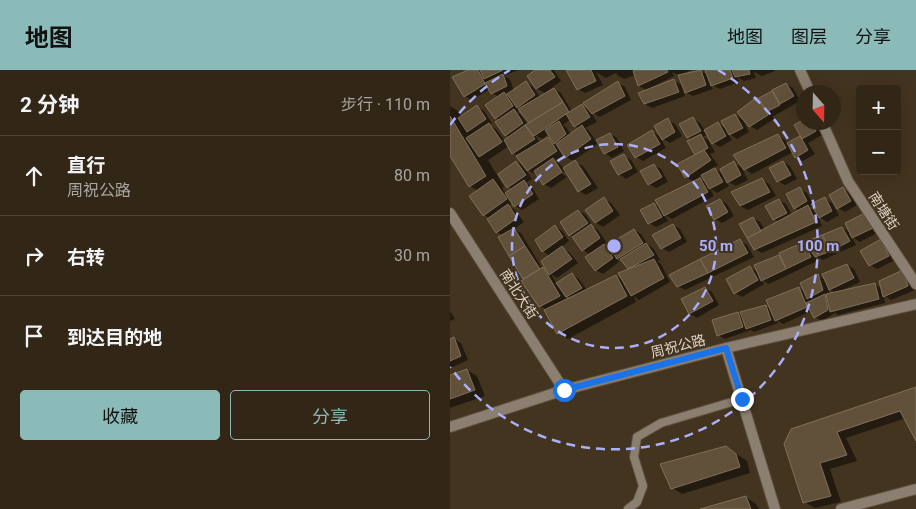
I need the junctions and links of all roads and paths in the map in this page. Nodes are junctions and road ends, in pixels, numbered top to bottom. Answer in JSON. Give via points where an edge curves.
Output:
{"nodes":[{"id":1,"x":800,"y":70,"type":"edge"},
{"id":2,"x":807,"y":85,"type":"edge"},
{"id":3,"x":826,"y":130,"type":"edge"},
{"id":4,"x":450,"y":213,"type":"edge"},
{"id":5,"x":916,"y":284,"type":"edge"},
{"id":6,"x":916,"y":304,"type":"edge"},
{"id":7,"x":726,"y":348,"type":"junction"},
{"id":8,"x":564,"y":390,"type":"junction"},
{"id":9,"x":742,"y":399,"type":"junction"},
{"id":10,"x":450,"y":427,"type":"edge"},
{"id":11,"x":916,"y":489,"type":"edge"},
{"id":12,"x":628,"y":509,"type":"edge"},
{"id":13,"x":775,"y":509,"type":"edge"},
{"id":14,"x":841,"y":509,"type":"edge"}],
"edges":[{"from":1,"to":2,"type":"street"},
{"from":3,"to":5,"type":"street","name":"南塘街","via":[[848,181]]},
{"from":4,"to":8,"type":"street","name":"南北大街"},
{"from":6,"to":7,"type":"street","name":"周祝公路"},
{"from":7,"to":8,"type":"street","name":"周祝公路"},
{"from":7,"to":9,"type":"street"},
{"from":8,"to":10,"type":"street","name":"周祝公路"},
{"from":9,"to":12,"type":"lane","via":[[661,424],[637,437],[634,457],[643,486],[637,502]]},
{"from":9,"to":13,"type":"street"},
{"from":11,"to":14,"type":"street"}]}
